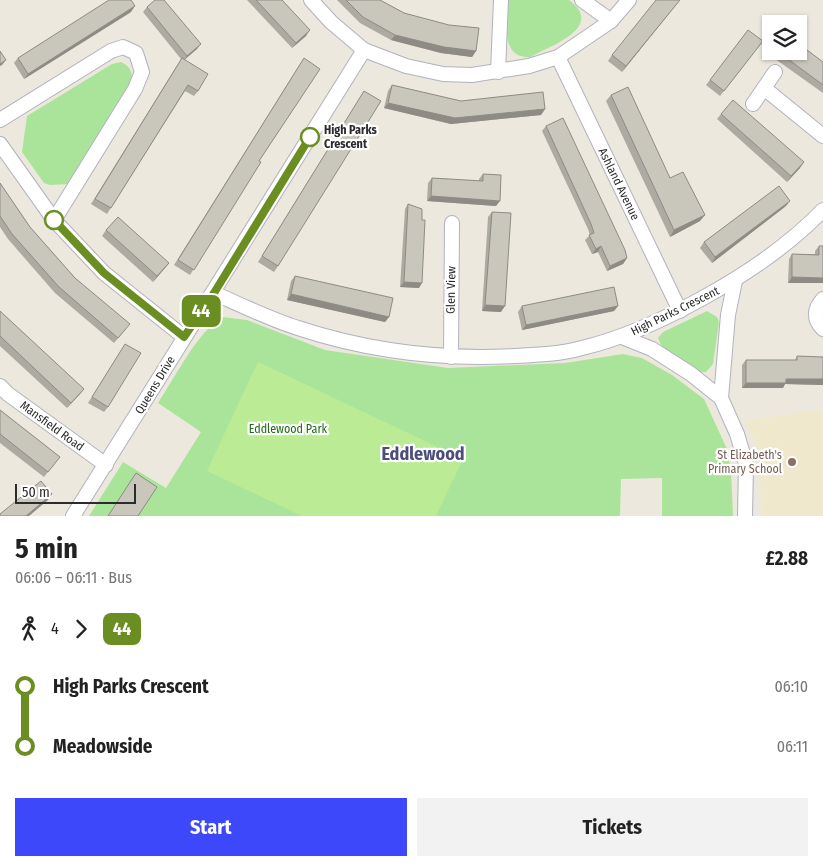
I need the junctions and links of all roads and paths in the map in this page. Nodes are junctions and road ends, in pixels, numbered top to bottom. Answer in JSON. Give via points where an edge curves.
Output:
{"nodes":[{"id":1,"x":311,"y":0,"type":"edge"},
{"id":2,"x":500,"y":0,"type":"edge"},
{"id":3,"x":582,"y":0,"type":"edge"},
{"id":4,"x":629,"y":0,"type":"edge"},
{"id":5,"x":610,"y":21,"type":"junction"},
{"id":6,"x":364,"y":50,"type":"junction"},
{"id":7,"x":558,"y":58,"type":"junction"},
{"id":8,"x":498,"y":72,"type":"junction"},
{"id":9,"x":775,"y":72,"type":"dead end"},
{"id":10,"x":764,"y":88,"type":"junction"},
{"id":11,"x":753,"y":104,"type":"dead end"},
{"id":12,"x":0,"y":120,"type":"edge"},
{"id":13,"x":823,"y":136,"type":"edge"},
{"id":14,"x":0,"y":144,"type":"edge"},
{"id":15,"x":823,"y":210,"type":"edge"},
{"id":16,"x":54,"y":220,"type":"junction"},
{"id":17,"x":452,"y":223,"type":"dead end"},
{"id":18,"x":735,"y":281,"type":"junction"},
{"id":19,"x":214,"y":293,"type":"junction"},
{"id":20,"x":823,"y":299,"type":"edge"},
{"id":21,"x":680,"y":311,"type":"junction"},
{"id":22,"x":823,"y":329,"type":"edge"},
{"id":23,"x":184,"y":337,"type":"junction"},
{"id":24,"x":622,"y":337,"type":"junction"},
{"id":25,"x":451,"y":357,"type":"junction"},
{"id":26,"x":0,"y":386,"type":"edge"},
{"id":27,"x":721,"y":398,"type":"junction"},
{"id":28,"x":106,"y":465,"type":"junction"},
{"id":29,"x":73,"y":516,"type":"edge"},
{"id":30,"x":746,"y":516,"type":"edge"}],
"edges":[{"from":1,"to":6,"type":"street"},
{"from":2,"to":8,"type":"street"},
{"from":3,"to":5,"type":"street"},
{"from":4,"to":5,"type":"street"},
{"from":5,"to":7,"type":"street"},
{"from":6,"to":8,"type":"street","via":[[406,66],[443,74]]},
{"from":6,"to":19,"type":"street","name":"Queens Drive"},
{"from":7,"to":8,"type":"street"},
{"from":7,"to":21,"type":"street","name":"Ashland Avenue"},
{"from":9,"to":10,"type":"street"},
{"from":10,"to":11,"type":"street"},
{"from":10,"to":13,"type":"street"},
{"from":12,"to":16,"type":"street","via":[[112,51],[123,47],[136,53],[142,72],[135,89]]},
{"from":14,"to":16,"type":"street"},
{"from":15,"to":18,"type":"street","name":"High Parks Crescent"},
{"from":16,"to":23,"type":"street","via":[[104,273]]},
{"from":17,"to":25,"type":"street","name":"Glen View"},
{"from":18,"to":21,"type":"street","name":"High Parks Crescent"},
{"from":18,"to":27,"type":"street","via":[[728,315]]},
{"from":19,"to":23,"type":"street","name":"Queens Drive"},
{"from":19,"to":25,"type":"street","name":"High Parks Crescent","via":[[296,328],[358,345]]},
{"from":20,"to":22,"type":"street","via":[[815,314]]},
{"from":21,"to":24,"type":"street","name":"High Parks Crescent"},
{"from":23,"to":28,"type":"street","name":"Queens Drive"},
{"from":24,"to":25,"type":"street","name":"High Parks Crescent","via":[[580,349],[534,355]]},
{"from":24,"to":27,"type":"street","via":[[652,349]]},
{"from":26,"to":28,"type":"street","name":"Mansfield Road"},
{"from":27,"to":30,"type":"street","via":[[746,464]]},
{"from":28,"to":29,"type":"street","name":"Queens Drive"}]}
